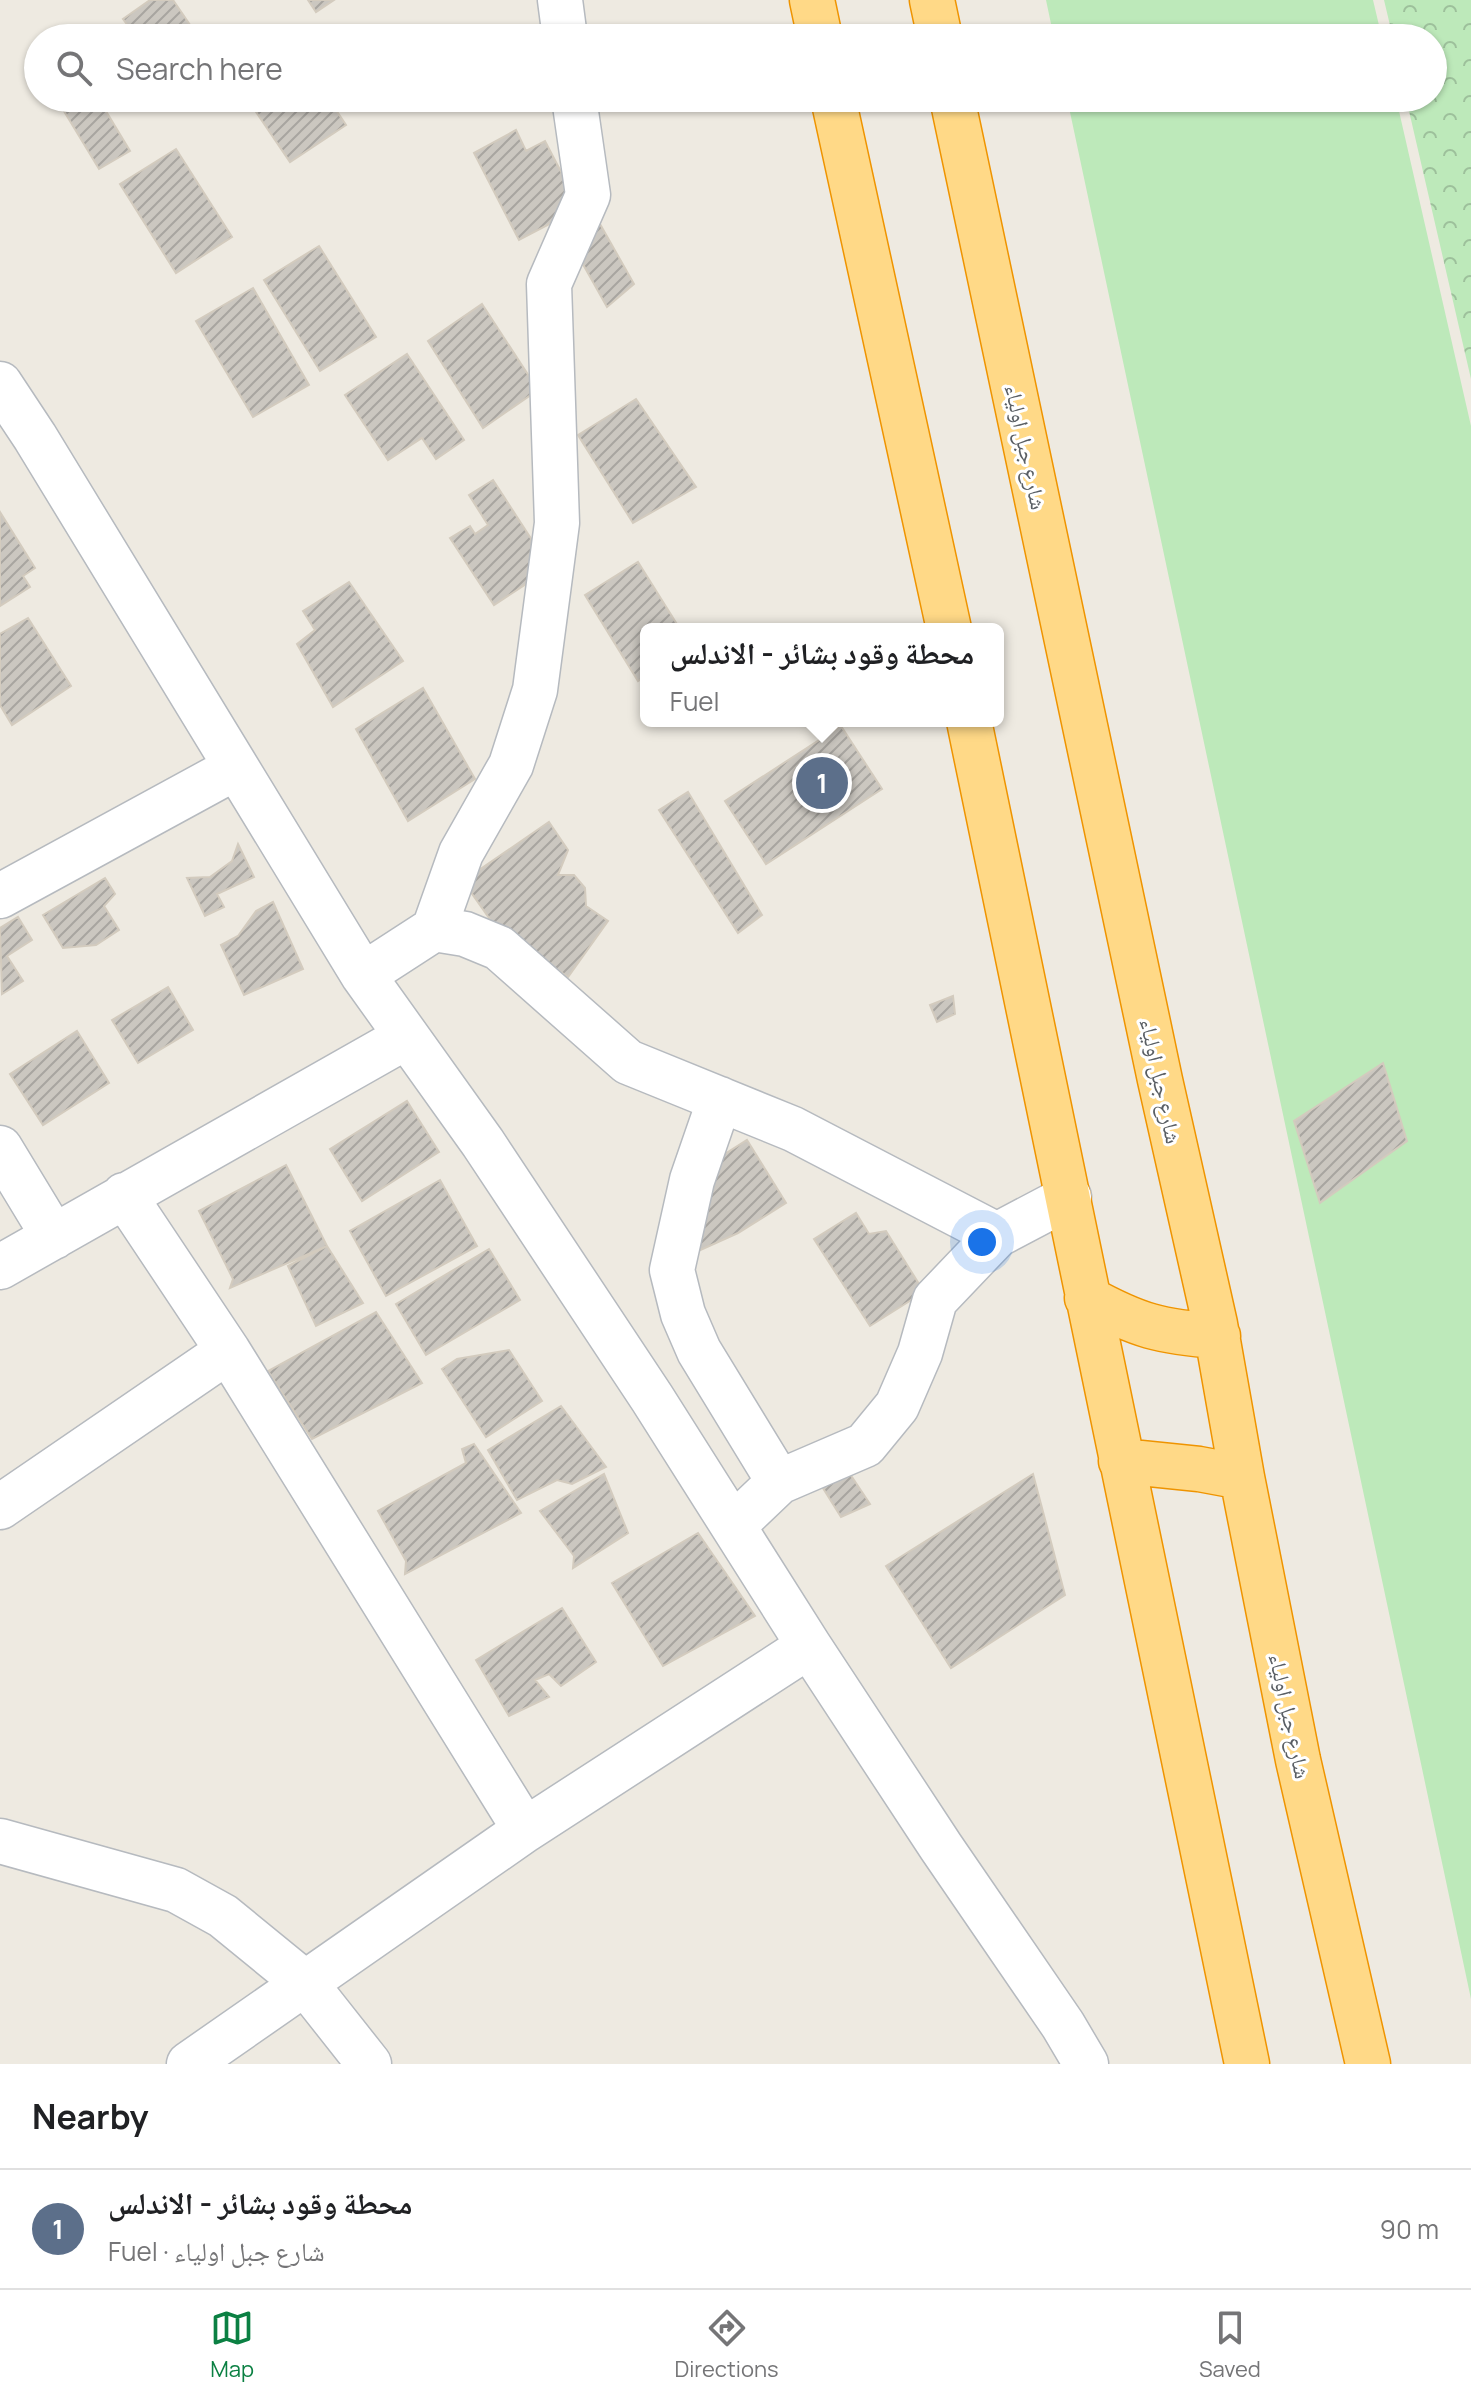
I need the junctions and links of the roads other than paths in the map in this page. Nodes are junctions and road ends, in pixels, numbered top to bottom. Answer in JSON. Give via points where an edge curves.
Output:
{"nodes":[{"id":1,"x":560,"y":0,"type":"edge"},
{"id":2,"x":812,"y":0,"type":"edge"},
{"id":3,"x":932,"y":0,"type":"edge"},
{"id":4,"x":563,"y":24,"type":"edge"},
{"id":5,"x":817,"y":24,"type":"edge"},
{"id":6,"x":937,"y":24,"type":"edge"},
{"id":7,"x":576,"y":112,"type":"edge"},
{"id":8,"x":836,"y":112,"type":"edge"},
{"id":9,"x":955,"y":112,"type":"edge"},
{"id":10,"x":0,"y":384,"type":"edge"},
{"id":11,"x":948,"y":623,"type":"edge"},
{"id":12,"x":970,"y":727,"type":"edge"},
{"id":13,"x":235,"y":768,"type":"junction"},
{"id":14,"x":0,"y":896,"type":"edge"},
{"id":15,"x":434,"y":929,"type":"junction"},
{"id":16,"x":363,"y":975,"type":"junction"},
{"id":17,"x":406,"y":1037,"type":"junction"},
{"id":18,"x":720,"y":1099,"type":"junction"},
{"id":19,"x":0,"y":1148,"type":"edge"},
{"id":20,"x":124,"y":1195,"type":"junction"},
{"id":21,"x":1069,"y":1197,"type":"junction"},
{"id":22,"x":997,"y":1235,"type":"junction"},
{"id":23,"x":54,"y":1237,"type":"junction"},
{"id":24,"x":0,"y":1267,"type":"edge"},
{"id":25,"x":1087,"y":1298,"type":"junction"},
{"id":26,"x":1218,"y":1336,"type":"junction"},
{"id":27,"x":228,"y":1351,"type":"junction"},
{"id":28,"x":1121,"y":1461,"type":"junction"},
{"id":29,"x":1242,"y":1477,"type":"junction"},
{"id":30,"x":779,"y":1482,"type":"junction"},
{"id":31,"x":0,"y":1507,"type":"edge"},
{"id":32,"x":734,"y":1525,"type":"junction"},
{"id":33,"x":809,"y":1646,"type":"junction"},
{"id":34,"x":525,"y":1830,"type":"junction"},
{"id":35,"x":0,"y":1841,"type":"edge"},
{"id":36,"x":305,"y":1983,"type":"junction"},
{"id":37,"x":189,"y":2064,"type":"edge"},
{"id":38,"x":369,"y":2064,"type":"edge"},
{"id":39,"x":1086,"y":2064,"type":"edge"},
{"id":40,"x":1247,"y":2064,"type":"edge"},
{"id":41,"x":1368,"y":2064,"type":"edge"}],
"edges":[{"from":1,"to":4,"type":"street"},
{"from":2,"to":5,"type":"highway"},
{"from":3,"to":6,"type":"highway"},
{"from":7,"to":15,"type":"street","via":[[588,195],[549,284],[557,523],[535,690],[511,765],[461,853]]},
{"from":8,"to":11,"type":"highway"},
{"from":9,"to":26,"type":"highway","name":"شارع جبل اولياء"},
{"from":10,"to":13,"type":"street"},
{"from":12,"to":21,"type":"highway"},
{"from":13,"to":14,"type":"street"},
{"from":13,"to":16,"type":"street"},
{"from":15,"to":16,"type":"street"},
{"from":15,"to":18,"type":"street","via":[[499,948],[628,1062]]},
{"from":16,"to":17,"type":"street"},
{"from":17,"to":20,"type":"street"},
{"from":17,"to":32,"type":"street","via":[[483,1143]]},
{"from":18,"to":22,"type":"street","via":[[793,1129]]},
{"from":18,"to":30,"type":"street","via":[[692,1180],[672,1270],[699,1351]]},
{"from":19,"to":23,"type":"street"},
{"from":20,"to":23,"type":"street"},
{"from":20,"to":27,"type":"street"},
{"from":21,"to":22,"type":"street"},
{"from":21,"to":25,"type":"highway"},
{"from":22,"to":30,"type":"street","via":[[935,1300],[897,1406],[865,1445]]},
{"from":23,"to":24,"type":"street"},
{"from":25,"to":26,"type":"highway","via":[[1127,1320],[1168,1332]]},
{"from":25,"to":28,"type":"highway"},
{"from":26,"to":29,"type":"highway","name":"شارع جبل اولياء"},
{"from":27,"to":31,"type":"street"},
{"from":27,"to":34,"type":"street"},
{"from":28,"to":29,"type":"highway"},
{"from":28,"to":40,"type":"highway"},
{"from":29,"to":41,"type":"highway","name":"شارع جبل اولياء","via":[[1298,1760]]},
{"from":30,"to":32,"type":"street"},
{"from":32,"to":33,"type":"street"},
{"from":33,"to":34,"type":"street"},
{"from":33,"to":39,"type":"street"},
{"from":34,"to":36,"type":"street"},
{"from":35,"to":36,"type":"street","via":[[176,1890],[223,1916]]},
{"from":36,"to":37,"type":"street"},
{"from":36,"to":38,"type":"street"}]}
